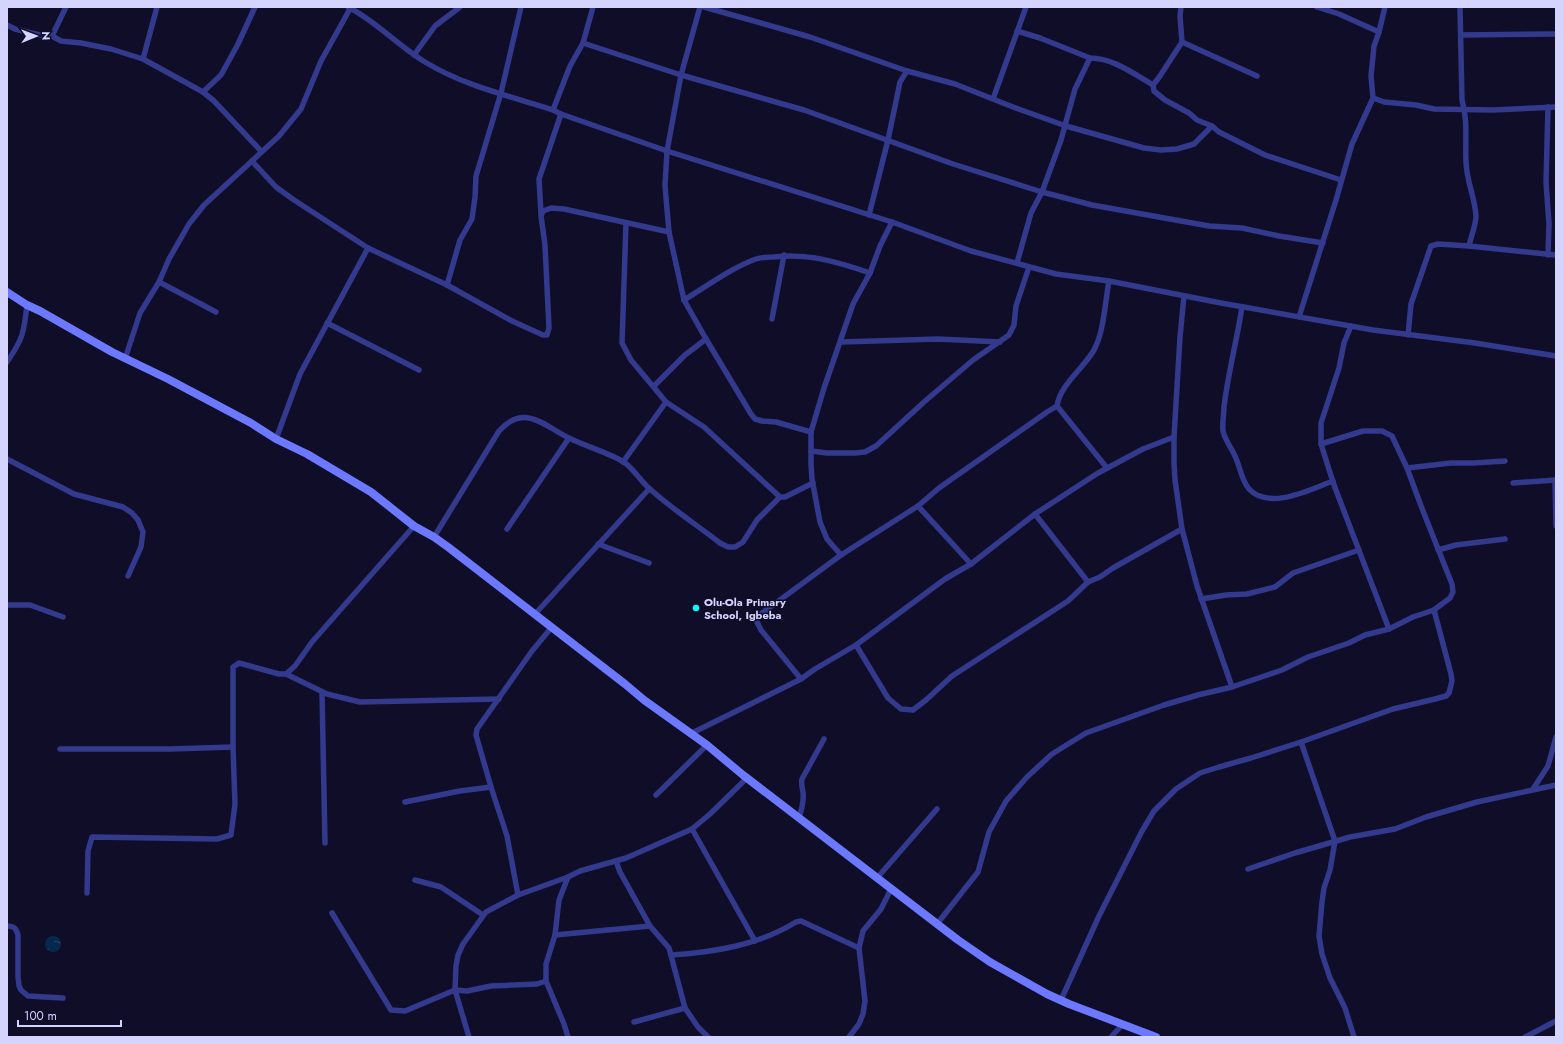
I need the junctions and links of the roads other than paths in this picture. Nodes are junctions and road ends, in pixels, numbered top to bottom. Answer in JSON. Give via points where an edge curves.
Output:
{"nodes":[{"id":1,"x":66,"y":7,"type":"edge"},
{"id":2,"x":157,"y":7,"type":"edge"},
{"id":3,"x":255,"y":7,"type":"edge"},
{"id":4,"x":350,"y":7,"type":"edge"},
{"id":5,"x":460,"y":7,"type":"edge"},
{"id":6,"x":521,"y":7,"type":"edge"},
{"id":7,"x":593,"y":7,"type":"edge"},
{"id":8,"x":700,"y":7,"type":"edge"},
{"id":9,"x":704,"y":7,"type":"edge"},
{"id":10,"x":1026,"y":7,"type":"edge"},
{"id":11,"x":1181,"y":7,"type":"edge"},
{"id":12,"x":1317,"y":7,"type":"edge"},
{"id":13,"x":1385,"y":7,"type":"edge"},
{"id":14,"x":1460,"y":7,"type":"edge"},
{"id":15,"x":7,"y":25,"type":"edge"},
{"id":16,"x":1017,"y":31,"type":"junction"},
{"id":17,"x":1379,"y":32,"type":"junction"},
{"id":18,"x":1556,"y":34,"type":"edge"},
{"id":19,"x":1461,"y":35,"type":"junction"},
{"id":20,"x":52,"y":36,"type":"junction"},
{"id":21,"x":1182,"y":42,"type":"junction"},
{"id":22,"x":583,"y":44,"type":"junction"},
{"id":23,"x":414,"y":55,"type":"junction"},
{"id":24,"x":1090,"y":58,"type":"junction"},
{"id":25,"x":143,"y":59,"type":"junction"},
{"id":26,"x":907,"y":70,"type":"junction"},
{"id":27,"x":681,"y":75,"type":"junction"},
{"id":28,"x":1258,"y":76,"type":"dead end"},
{"id":29,"x":1153,"y":85,"type":"junction"},
{"id":30,"x":203,"y":92,"type":"junction"},
{"id":31,"x":501,"y":93,"type":"junction"},
{"id":32,"x":1373,"y":98,"type":"junction"},
{"id":33,"x":993,"y":99,"type":"junction"},
{"id":34,"x":1548,"y":107,"type":"junction"},
{"id":35,"x":1556,"y":107,"type":"edge"},
{"id":36,"x":553,"y":110,"type":"junction"},
{"id":37,"x":1465,"y":110,"type":"junction"},
{"id":38,"x":561,"y":114,"type":"junction"},
{"id":39,"x":1066,"y":126,"type":"junction"},
{"id":40,"x":1212,"y":126,"type":"junction"},
{"id":41,"x":888,"y":140,"type":"junction"},
{"id":42,"x":261,"y":151,"type":"junction"},
{"id":43,"x":667,"y":151,"type":"junction"},
{"id":44,"x":252,"y":161,"type":"junction"},
{"id":45,"x":1341,"y":180,"type":"junction"},
{"id":46,"x":1042,"y":192,"type":"junction"},
{"id":47,"x":869,"y":215,"type":"junction"},
{"id":48,"x":541,"y":216,"type":"junction"},
{"id":49,"x":892,"y":222,"type":"junction"},
{"id":50,"x":626,"y":223,"type":"junction"},
{"id":51,"x":669,"y":232,"type":"junction"},
{"id":52,"x":1323,"y":243,"type":"junction"},
{"id":53,"x":1469,"y":246,"type":"junction"},
{"id":54,"x":368,"y":248,"type":"junction"},
{"id":55,"x":784,"y":255,"type":"junction"},
{"id":56,"x":1548,"y":255,"type":"junction"},
{"id":57,"x":1556,"y":256,"type":"edge"},
{"id":58,"x":1017,"y":263,"type":"junction"},
{"id":59,"x":1029,"y":267,"type":"junction"},
{"id":60,"x":870,"y":273,"type":"junction"},
{"id":61,"x":1109,"y":281,"type":"junction"},
{"id":62,"x":159,"y":282,"type":"junction"},
{"id":63,"x":447,"y":285,"type":"junction"},
{"id":64,"x":7,"y":292,"type":"edge"},
{"id":65,"x":1184,"y":296,"type":"junction"},
{"id":66,"x":684,"y":300,"type":"junction"},
{"id":67,"x":27,"y":305,"type":"junction"},
{"id":68,"x":1242,"y":307,"type":"junction"},
{"id":69,"x":216,"y":312,"type":"dead end"},
{"id":70,"x":1299,"y":317,"type":"junction"},
{"id":71,"x":772,"y":319,"type":"dead end"},
{"id":72,"x":327,"y":323,"type":"junction"},
{"id":73,"x":1351,"y":326,"type":"junction"},
{"id":74,"x":1408,"y":334,"type":"junction"},
{"id":75,"x":706,"y":339,"type":"junction"},
{"id":76,"x":841,"y":342,"type":"junction"},
{"id":77,"x":1000,"y":342,"type":"junction"},
{"id":78,"x":1556,"y":356,"type":"edge"},
{"id":79,"x":125,"y":359,"type":"junction"},
{"id":80,"x":7,"y":362,"type":"edge"},
{"id":81,"x":419,"y":370,"type":"dead end"},
{"id":82,"x":654,"y":386,"type":"junction"},
{"id":83,"x":666,"y":402,"type":"junction"},
{"id":84,"x":1057,"y":406,"type":"junction"},
{"id":85,"x":811,"y":432,"type":"junction"},
{"id":86,"x":1174,"y":437,"type":"junction"},
{"id":87,"x":569,"y":438,"type":"junction"},
{"id":88,"x":276,"y":439,"type":"junction"},
{"id":89,"x":1321,"y":444,"type":"junction"},
{"id":90,"x":811,"y":451,"type":"junction"},
{"id":91,"x":7,"y":459,"type":"edge"},
{"id":92,"x":1505,"y":461,"type":"dead end"},
{"id":93,"x":623,"y":462,"type":"junction"},
{"id":94,"x":1107,"y":468,"type":"junction"},
{"id":95,"x":1407,"y":468,"type":"junction"},
{"id":96,"x":1556,"y":480,"type":"edge"},
{"id":97,"x":1333,"y":481,"type":"junction"},
{"id":98,"x":813,"y":483,"type":"junction"},
{"id":99,"x":1513,"y":483,"type":"dead end"},
{"id":100,"x":649,"y":489,"type":"junction"},
{"id":101,"x":780,"y":496,"type":"junction"},
{"id":102,"x":918,"y":506,"type":"junction"},
{"id":103,"x":1035,"y":514,"type":"junction"},
{"id":104,"x":414,"y":526,"type":"junction"},
{"id":105,"x":1556,"y":526,"type":"edge"},
{"id":106,"x":507,"y":529,"type":"dead end"},
{"id":107,"x":1182,"y":529,"type":"junction"},
{"id":108,"x":434,"y":537,"type":"junction"},
{"id":109,"x":1505,"y":539,"type":"dead end"},
{"id":110,"x":598,"y":544,"type":"junction"},
{"id":111,"x":1359,"y":550,"type":"junction"},
{"id":112,"x":1438,"y":550,"type":"junction"},
{"id":113,"x":841,"y":555,"type":"junction"},
{"id":114,"x":649,"y":563,"type":"dead end"},
{"id":115,"x":971,"y":564,"type":"junction"},
{"id":116,"x":128,"y":576,"type":"dead end"},
{"id":117,"x":1088,"y":582,"type":"junction"},
{"id":118,"x":1202,"y":599,"type":"junction"},
{"id":119,"x":7,"y":605,"type":"edge"},
{"id":120,"x":1434,"y":610,"type":"junction"},
{"id":121,"x":535,"y":614,"type":"junction"},
{"id":122,"x":63,"y":617,"type":"dead end"},
{"id":123,"x":551,"y":628,"type":"junction"},
{"id":124,"x":1389,"y":629,"type":"junction"},
{"id":125,"x":856,"y":645,"type":"junction"},
{"id":126,"x":286,"y":674,"type":"junction"},
{"id":127,"x":801,"y":679,"type":"junction"},
{"id":128,"x":1232,"y":687,"type":"junction"},
{"id":129,"x":322,"y":692,"type":"junction"},
{"id":130,"x":499,"y":699,"type":"junction"},
{"id":131,"x":690,"y":734,"type":"junction"},
{"id":132,"x":1556,"y":737,"type":"edge"},
{"id":133,"x":824,"y":739,"type":"dead end"},
{"id":134,"x":1301,"y":742,"type":"junction"},
{"id":135,"x":707,"y":745,"type":"junction"},
{"id":136,"x":233,"y":747,"type":"junction"},
{"id":137,"x":60,"y":749,"type":"dead end"},
{"id":138,"x":747,"y":778,"type":"junction"},
{"id":139,"x":1556,"y":785,"type":"edge"},
{"id":140,"x":491,"y":787,"type":"junction"},
{"id":141,"x":1533,"y":789,"type":"junction"},
{"id":142,"x":656,"y":795,"type":"dead end"},
{"id":143,"x":405,"y":802,"type":"dead end"},
{"id":144,"x":937,"y":809,"type":"dead end"},
{"id":145,"x":799,"y":817,"type":"junction"},
{"id":146,"x":692,"y":829,"type":"junction"},
{"id":147,"x":1336,"y":841,"type":"junction"},
{"id":148,"x":325,"y":843,"type":"dead end"},
{"id":149,"x":616,"y":861,"type":"junction"},
{"id":150,"x":1248,"y":869,"type":"dead end"},
{"id":151,"x":568,"y":877,"type":"junction"},
{"id":152,"x":877,"y":878,"type":"junction"},
{"id":153,"x":415,"y":880,"type":"dead end"},
{"id":154,"x":891,"y":889,"type":"junction"},
{"id":155,"x":87,"y":893,"type":"dead end"},
{"id":156,"x":518,"y":895,"type":"junction"},
{"id":157,"x":332,"y":913,"type":"dead end"},
{"id":158,"x":483,"y":915,"type":"junction"},
{"id":159,"x":937,"y":924,"type":"junction"},
{"id":160,"x":7,"y":926,"type":"edge"},
{"id":161,"x":650,"y":926,"type":"junction"},
{"id":162,"x":555,"y":935,"type":"junction"},
{"id":163,"x":755,"y":941,"type":"junction"},
{"id":164,"x":859,"y":948,"type":"junction"},
{"id":165,"x":672,"y":955,"type":"junction"},
{"id":166,"x":546,"y":981,"type":"junction"},
{"id":167,"x":455,"y":990,"type":"junction"},
{"id":168,"x":63,"y":998,"type":"dead end"},
{"id":169,"x":1061,"y":1000,"type":"junction"},
{"id":170,"x":685,"y":1008,"type":"junction"},
{"id":171,"x":1556,"y":1021,"type":"edge"},
{"id":172,"x":634,"y":1022,"type":"dead end"},
{"id":173,"x":1123,"y":1024,"type":"junction"},
{"id":174,"x":469,"y":1037,"type":"edge"},
{"id":175,"x":568,"y":1037,"type":"edge"},
{"id":176,"x":708,"y":1037,"type":"edge"},
{"id":177,"x":849,"y":1037,"type":"edge"},
{"id":178,"x":1111,"y":1037,"type":"edge"},
{"id":179,"x":1156,"y":1037,"type":"edge"},
{"id":180,"x":1354,"y":1037,"type":"edge"},
{"id":181,"x":1525,"y":1037,"type":"edge"}],
"edges":[{"from":1,"to":20,"type":"street"},
{"from":2,"to":25,"type":"street"},
{"from":3,"to":30,"type":"street","via":[[221,75]]},
{"from":4,"to":23,"type":"street"},
{"from":4,"to":42,"type":"street","via":[[321,61],[301,109],[279,136]]},
{"from":5,"to":23,"type":"street","via":[[434,26]]},
{"from":6,"to":31,"type":"street"},
{"from":7,"to":22,"type":"street"},
{"from":8,"to":27,"type":"street"},
{"from":9,"to":26,"type":"street","via":[[810,37]]},
{"from":10,"to":16,"type":"street"},
{"from":11,"to":21,"type":"street"},
{"from":12,"to":17,"type":"street"},
{"from":13,"to":17,"type":"street"},
{"from":14,"to":19,"type":"street"},
{"from":15,"to":20,"type":"street","via":[[40,36]]},
{"from":16,"to":24,"type":"street"},
{"from":16,"to":33,"type":"street"},
{"from":17,"to":32,"type":"street","via":[[1374,46],[1371,76]]},
{"from":18,"to":19,"type":"street"},
{"from":19,"to":37,"type":"street","via":[[1462,100]]},
{"from":20,"to":25,"type":"street","via":[[61,41],[111,49]]},
{"from":21,"to":28,"type":"street"},
{"from":21,"to":29,"type":"street"},
{"from":22,"to":27,"type":"street"},
{"from":22,"to":36,"type":"street","via":[[570,66]]},
{"from":23,"to":31,"type":"street","via":[[464,82]]},
{"from":24,"to":29,"type":"street","via":[[1099,58],[1124,68]]},
{"from":24,"to":39,"type":"street","via":[[1075,89]]},
{"from":25,"to":30,"type":"street"},
{"from":26,"to":33,"type":"street","via":[[955,84]]},
{"from":26,"to":41,"type":"street","via":[[900,82]]},
{"from":27,"to":41,"type":"street","via":[[804,110]]},
{"from":27,"to":43,"type":"street"},
{"from":29,"to":40,"type":"street","via":[[1154,91],[1165,100],[1197,120]]},
{"from":30,"to":42,"type":"street"},
{"from":31,"to":36,"type":"street"},
{"from":31,"to":63,"type":"street","via":[[476,176],[472,219],[460,240]]},
{"from":32,"to":37,"type":"street","via":[[1434,109]]},
{"from":32,"to":45,"type":"street","via":[[1352,144]]},
{"from":33,"to":39,"type":"street"},
{"from":34,"to":35,"type":"street"},
{"from":34,"to":37,"type":"street"},
{"from":34,"to":56,"type":"street"},
{"from":36,"to":38,"type":"street"},
{"from":37,"to":53,"type":"street","via":[[1466,162],[1476,217]]},
{"from":38,"to":43,"type":"street"},
{"from":38,"to":48,"type":"street","via":[[539,180]]},
{"from":39,"to":40,"type":"street","via":[[1144,148],[1161,150],[1194,144]]},
{"from":39,"to":46,"type":"street"},
{"from":40,"to":45,"type":"street","via":[[1265,155]]},
{"from":41,"to":46,"type":"street"},
{"from":41,"to":47,"type":"street"},
{"from":42,"to":44,"type":"street"},
{"from":43,"to":47,"type":"street"},
{"from":43,"to":51,"type":"street","via":[[665,186]]},
{"from":44,"to":54,"type":"street","via":[[276,187]]},
{"from":44,"to":62,"type":"street","via":[[204,205],[185,231]]},
{"from":45,"to":52,"type":"street"},
{"from":46,"to":52,"type":"street","via":[[1092,205]]},
{"from":46,"to":58,"type":"street","via":[[1031,213]]},
{"from":47,"to":49,"type":"street"},
{"from":48,"to":50,"type":"street","via":[[543,210],[564,209]]},
{"from":48,"to":63,"type":"street","via":[[545,245],[549,328],[547,335],[512,321]]},
{"from":49,"to":58,"type":"street","via":[[972,251]]},
{"from":49,"to":60,"type":"street"},
{"from":50,"to":51,"type":"street"},
{"from":50,"to":82,"type":"street","via":[[622,344],[631,360]]},
{"from":51,"to":66,"type":"street"},
{"from":52,"to":70,"type":"street"},
{"from":53,"to":56,"type":"street"},
{"from":53,"to":74,"type":"street","via":[[1431,246],[1411,304]]},
{"from":54,"to":63,"type":"street"},
{"from":54,"to":72,"type":"street"},
{"from":55,"to":60,"type":"street","via":[[815,257]]},
{"from":55,"to":66,"type":"street","via":[[758,258]]},
{"from":55,"to":71,"type":"street"},
{"from":56,"to":57,"type":"street"},
{"from":58,"to":59,"type":"street"},
{"from":59,"to":61,"type":"street","via":[[1056,274]]},
{"from":59,"to":77,"type":"street","via":[[1016,306],[1014,325],[1009,335]]},
{"from":60,"to":76,"type":"street","via":[[853,304]]},
{"from":61,"to":65,"type":"street"},
{"from":61,"to":84,"type":"street","via":[[1098,341],[1086,362],[1058,398]]},
{"from":62,"to":69,"type":"street"},
{"from":62,"to":79,"type":"street","via":[[140,313]]},
{"from":64,"to":67,"type":"street"},
{"from":65,"to":68,"type":"street"},
{"from":65,"to":86,"type":"street"},
{"from":66,"to":75,"type":"street"},
{"from":67,"to":79,"type":"street"},
{"from":67,"to":80,"type":"street","via":[[22,339]]},
{"from":68,"to":70,"type":"street"},
{"from":68,"to":97,"type":"street","via":[[1226,392],[1223,432],[1238,462],[1244,482],[1257,495],[1279,498],[1293,496]]},
{"from":70,"to":73,"type":"street"},
{"from":72,"to":81,"type":"street"},
{"from":72,"to":88,"type":"street","via":[[300,374]]},
{"from":73,"to":74,"type":"street"},
{"from":73,"to":89,"type":"street","via":[[1321,423]]},
{"from":74,"to":78,"type":"street"},
{"from":75,"to":82,"type":"street","via":[[685,355]]},
{"from":75,"to":85,"type":"street","via":[[756,419]]},
{"from":76,"to":77,"type":"street","via":[[938,338]]},
{"from":76,"to":85,"type":"street"},
{"from":77,"to":90,"type":"street","via":[[973,360],[876,446],[855,454]]},
{"from":79,"to":88,"type":"street","via":[[168,378]]},
{"from":82,"to":83,"type":"street"},
{"from":83,"to":93,"type":"street"},
{"from":83,"to":101,"type":"street","via":[[704,427]]},
{"from":84,"to":94,"type":"street"},
{"from":84,"to":102,"type":"street"},
{"from":85,"to":90,"type":"street"},
{"from":86,"to":94,"type":"street","via":[[1143,449]]},
{"from":86,"to":107,"type":"street","via":[[1174,474]]},
{"from":87,"to":93,"type":"street"},
{"from":87,"to":106,"type":"street"},
{"from":87,"to":108,"type":"street","via":[[539,420],[520,418],[506,423],[488,447]]},
{"from":88,"to":104,"type":"street","via":[[307,454],[370,492]]},
{"from":89,"to":95,"type":"street","via":[[1363,431],[1382,431],[1392,436]]},
{"from":89,"to":97,"type":"street"},
{"from":90,"to":98,"type":"street"},
{"from":91,"to":116,"type":"street","via":[[74,494],[123,507],[132,513],[138,520],[142,532],[141,547]]},
{"from":92,"to":95,"type":"street"},
{"from":93,"to":100,"type":"street"},
{"from":94,"to":103,"type":"street"},
{"from":95,"to":112,"type":"street"},
{"from":96,"to":99,"type":"street"},
{"from":96,"to":105,"type":"street"},
{"from":97,"to":111,"type":"street"},
{"from":98,"to":101,"type":"street","via":[[784,497]]},
{"from":98,"to":113,"type":"street","via":[[820,522],[827,539]]},
{"from":100,"to":101,"type":"street","via":[[728,547],[735,547],[743,542],[757,520]]},
{"from":100,"to":110,"type":"street"},
{"from":102,"to":113,"type":"street"},
{"from":102,"to":115,"type":"street"},
{"from":103,"to":115,"type":"street"},
{"from":103,"to":117,"type":"street"},
{"from":104,"to":108,"type":"street"},
{"from":104,"to":126,"type":"street"},
{"from":107,"to":117,"type":"street"},
{"from":107,"to":118,"type":"street"},
{"from":108,"to":121,"type":"street"},
{"from":109,"to":112,"type":"street","via":[[1456,545]]},
{"from":110,"to":114,"type":"street"},
{"from":110,"to":121,"type":"street"},
{"from":111,"to":118,"type":"street","via":[[1293,573],[1275,587],[1247,594]]},
{"from":111,"to":124,"type":"street"},
{"from":112,"to":120,"type":"street","via":[[1453,592]]},
{"from":113,"to":127,"type":"street","via":[[762,612],[756,620],[761,630]]},
{"from":115,"to":125,"type":"street","via":[[945,579]]},
{"from":117,"to":125,"type":"street","via":[[1068,601],[952,676],[913,710],[901,709],[888,698]]},
{"from":118,"to":128,"type":"street"},
{"from":119,"to":122,"type":"street","via":[[30,605]]},
{"from":120,"to":124,"type":"street"},
{"from":120,"to":134,"type":"street","via":[[1451,674],[1452,682],[1446,696],[1393,709]]},
{"from":121,"to":123,"type":"street"},
{"from":123,"to":130,"type":"street"},
{"from":123,"to":131,"type":"street"},
{"from":124,"to":128,"type":"street","via":[[1365,635],[1282,670]]},
{"from":125,"to":127,"type":"street"},
{"from":126,"to":129,"type":"street"},
{"from":126,"to":136,"type":"street","via":[[244,663],[235,664]]},
{"from":127,"to":131,"type":"street"},
{"from":128,"to":159,"type":"street","via":[[1142,712],[1086,733],[1052,754],[1006,801],[989,832],[978,872]]},
{"from":129,"to":130,"type":"street","via":[[360,702]]},
{"from":129,"to":148,"type":"street"},
{"from":130,"to":140,"type":"street","via":[[477,729],[476,735]]},
{"from":131,"to":135,"type":"street"},
{"from":132,"to":141,"type":"street","via":[[1548,766]]},
{"from":133,"to":145,"type":"street","via":[[802,779],[803,806]]},
{"from":134,"to":147,"type":"street"},
{"from":134,"to":169,"type":"street","via":[[1200,773],[1164,800],[1154,811],[1133,849]]},
{"from":135,"to":138,"type":"street"},
{"from":135,"to":142,"type":"street"},
{"from":136,"to":137,"type":"street"},
{"from":136,"to":155,"type":"street","via":[[235,804],[231,835],[217,839],[92,837],[88,850]]},
{"from":138,"to":145,"type":"street"},
{"from":138,"to":146,"type":"street"},
{"from":139,"to":141,"type":"street"},
{"from":140,"to":143,"type":"street"},
{"from":140,"to":156,"type":"street","via":[[507,836]]},
{"from":141,"to":147,"type":"street","via":[[1477,802],[1395,829]]},
{"from":144,"to":152,"type":"street"},
{"from":145,"to":152,"type":"street"},
{"from":146,"to":149,"type":"street"},
{"from":146,"to":163,"type":"street"},
{"from":147,"to":150,"type":"street"},
{"from":147,"to":180,"type":"street","via":[[1324,888],[1319,936],[1326,966],[1345,1008]]},
{"from":149,"to":151,"type":"street"},
{"from":149,"to":161,"type":"street"},
{"from":151,"to":156,"type":"street"},
{"from":151,"to":162,"type":"street","via":[[559,900]]},
{"from":152,"to":154,"type":"street"},
{"from":153,"to":158,"type":"street","via":[[441,887]]},
{"from":154,"to":159,"type":"street"},
{"from":154,"to":164,"type":"street","via":[[881,909],[863,931]]},
{"from":156,"to":158,"type":"street"},
{"from":157,"to":167,"type":"street","via":[[391,1010],[405,1012]]},
{"from":158,"to":167,"type":"street","via":[[458,955]]},
{"from":159,"to":169,"type":"street","via":[[990,962]]},
{"from":160,"to":168,"type":"street","via":[[13,926],[18,935],[18,976],[21,990],[28,996]]},
{"from":161,"to":162,"type":"street"},
{"from":161,"to":165,"type":"street","via":[[670,948]]},
{"from":162,"to":166,"type":"street","via":[[546,964]]},
{"from":163,"to":164,"type":"street","via":[[801,921]]},
{"from":163,"to":165,"type":"street","via":[[706,953]]},
{"from":164,"to":177,"type":"street","via":[[864,1014]]},
{"from":165,"to":170,"type":"street"},
{"from":166,"to":167,"type":"street","via":[[467,991]]},
{"from":166,"to":175,"type":"street"},
{"from":167,"to":174,"type":"street"},
{"from":169,"to":173,"type":"street"},
{"from":170,"to":172,"type":"street"},
{"from":170,"to":176,"type":"street"},
{"from":171,"to":181,"type":"street"},
{"from":173,"to":178,"type":"street"},
{"from":173,"to":179,"type":"street"}]}
